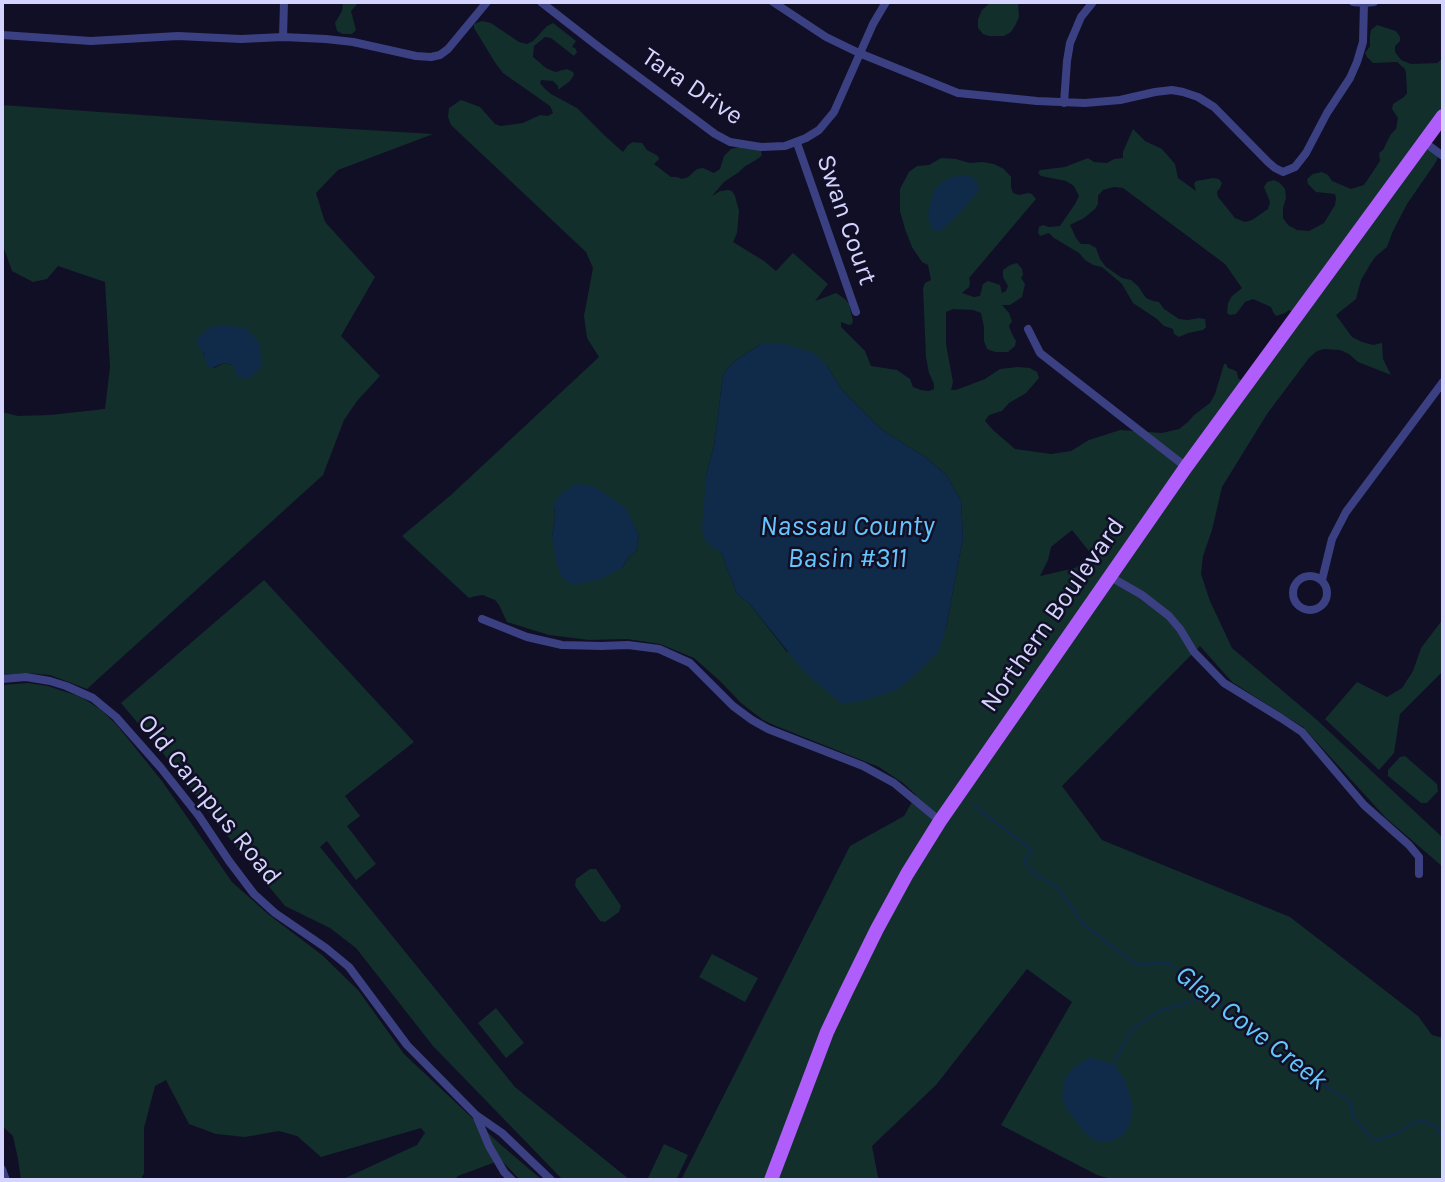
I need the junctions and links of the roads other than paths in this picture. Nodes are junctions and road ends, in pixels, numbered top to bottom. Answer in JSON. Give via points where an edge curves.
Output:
{"nodes":[{"id":1,"x":284,"y":2,"type":"edge"},
{"id":2,"x":486,"y":2,"type":"edge"},
{"id":3,"x":541,"y":2,"type":"edge"},
{"id":4,"x":773,"y":2,"type":"edge"},
{"id":5,"x":886,"y":2,"type":"edge"},
{"id":6,"x":1093,"y":2,"type":"edge"},
{"id":7,"x":1353,"y":2,"type":"edge"},
{"id":8,"x":1374,"y":2,"type":"edge"},
{"id":9,"x":1364,"y":3,"type":"edge"},
{"id":10,"x":553,"y":5,"type":"edge"},
{"id":11,"x":2,"y":35,"type":"edge"},
{"id":12,"x":283,"y":37,"type":"junction"},
{"id":13,"x":859,"y":53,"type":"junction"},
{"id":14,"x":1064,"y":103,"type":"junction"},
{"id":15,"x":1443,"y":116,"type":"edge"},
{"id":16,"x":1424,"y":142,"type":"junction"},
{"id":17,"x":797,"y":143,"type":"junction"},
{"id":18,"x":1443,"y":156,"type":"edge"},
{"id":19,"x":856,"y":312,"type":"dead end"},
{"id":20,"x":1028,"y":329,"type":"dead end"},
{"id":21,"x":1442,"y":386,"type":"edge"},
{"id":22,"x":1186,"y":467,"type":"junction"},
{"id":23,"x":1109,"y":576,"type":"junction"},
{"id":24,"x":1322,"y":580,"type":"junction"},
{"id":25,"x":482,"y":619,"type":"dead end"},
{"id":26,"x":2,"y":679,"type":"edge"},
{"id":27,"x":940,"y":821,"type":"junction"},
{"id":28,"x":1419,"y":874,"type":"dead end"},
{"id":29,"x":476,"y":1115,"type":"junction"},
{"id":30,"x":2,"y":1169,"type":"edge"},
{"id":31,"x":6,"y":1180,"type":"edge"},
{"id":32,"x":512,"y":1180,"type":"edge"},
{"id":33,"x":551,"y":1180,"type":"edge"},
{"id":34,"x":771,"y":1180,"type":"edge"}],
"edges":[{"from":1,"to":12,"type":"street"},
{"from":2,"to":12,"type":"street","via":[[448,49],[431,58],[353,42]]},
{"from":3,"to":10,"type":"street","name":"Tara Drive"},
{"from":4,"to":13,"type":"street"},
{"from":5,"to":13,"type":"street","name":"Tara Drive"},
{"from":6,"to":14,"type":"street","via":[[1070,43]]},
{"from":7,"to":9,"type":"street"},
{"from":8,"to":9,"type":"street"},
{"from":9,"to":14,"type":"street","via":[[1361,52],[1350,78],[1306,153],[1287,171],[1275,168],[1214,107],[1183,92]]},
{"from":10,"to":17,"type":"street","name":"Tara Drive","via":[[715,134],[730,142],[761,147]]},
{"from":11,"to":12,"type":"street","via":[[91,41]]},
{"from":13,"to":14,"type":"street","via":[[958,93]]},
{"from":13,"to":17,"type":"street","name":"Tara Drive","via":[[834,112],[819,130]]},
{"from":15,"to":16,"type":"main road","name":"Northern Boulevard"},
{"from":16,"to":18,"type":"street"},
{"from":16,"to":22,"type":"main road","name":"Northern Boulevard"},
{"from":17,"to":19,"type":"street","name":"Swan Court"},
{"from":20,"to":22,"type":"street","via":[[1041,353]]},
{"from":21,"to":24,"type":"street","via":[[1346,512],[1332,539]]},
{"from":22,"to":23,"type":"main road","name":"Northern Boulevard"},
{"from":23,"to":27,"type":"main road","name":"Northern Boulevard"},
{"from":23,"to":28,"type":"street","via":[[1169,616],[1194,652],[1224,683],[1302,732],[1364,804],[1414,851]]},
{"from":24,"to":24,"type":"street","via":[[1310,576],[1296,583],[1294,599],[1301,608],[1322,607],[1328,591]]},
{"from":25,"to":27,"type":"street","via":[[562,645],[659,649],[690,663],[751,720],[863,766],[894,783]]},
{"from":26,"to":29,"type":"street","name":"Old Campus Road","via":[[26,677],[66,686],[93,698],[116,717],[192,806],[254,894],[349,967],[407,1045]]},
{"from":27,"to":34,"type":"main road","name":"Northern Boulevard","via":[[841,1002]]},
{"from":29,"to":32,"type":"street","name":"Old Campus Road","via":[[489,1146]]},
{"from":29,"to":33,"type":"street","name":"Old Campus Road"},
{"from":30,"to":31,"type":"street"}]}
